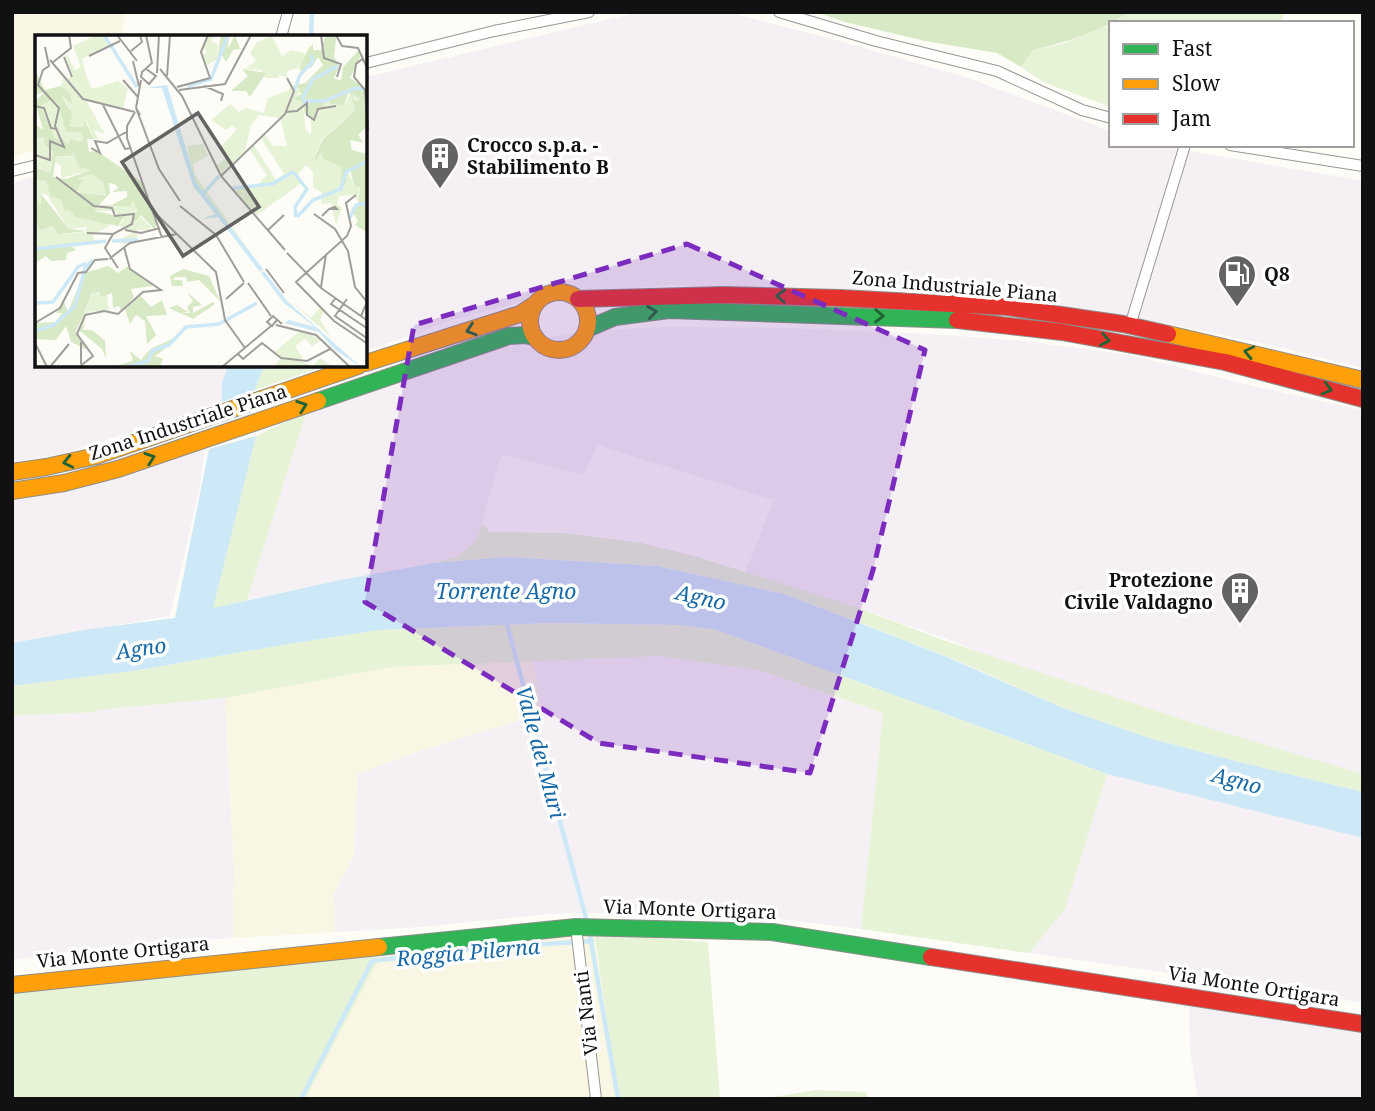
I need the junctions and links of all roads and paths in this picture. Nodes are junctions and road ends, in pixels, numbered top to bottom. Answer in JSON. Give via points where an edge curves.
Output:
{"nodes":[{"id":1,"x":288,"y":12,"type":"edge"},
{"id":2,"x":589,"y":12,"type":"edge"},
{"id":3,"x":779,"y":12,"type":"edge"},
{"id":4,"x":282,"y":35,"type":"edge"},
{"id":5,"x":368,"y":63,"type":"edge"},
{"id":6,"x":1109,"y":117,"type":"edge"},
{"id":7,"x":1184,"y":147,"type":"edge"},
{"id":8,"x":1243,"y":147,"type":"edge"},
{"id":9,"x":35,"y":165,"type":"edge"},
{"id":10,"x":1363,"y":166,"type":"edge"},
{"id":11,"x":12,"y":172,"type":"edge"},
{"id":12,"x":578,"y":299,"type":"junction"},
{"id":13,"x":534,"y":305,"type":"junction"},
{"id":14,"x":1130,"y":326,"type":"junction"},
{"id":15,"x":587,"y":330,"type":"junction"},
{"id":16,"x":534,"y":337,"type":"junction"},
{"id":17,"x":368,"y":362,"type":"edge"},
{"id":18,"x":352,"y":368,"type":"edge"},
{"id":19,"x":1363,"y":380,"type":"edge"},
{"id":20,"x":1363,"y":399,"type":"edge"},
{"id":21,"x":12,"y":472,"type":"edge"},
{"id":22,"x":12,"y":491,"type":"edge"},
{"id":23,"x":576,"y":927,"type":"junction"},
{"id":24,"x":12,"y":985,"type":"edge"},
{"id":25,"x":1363,"y":1024,"type":"edge"},
{"id":26,"x":596,"y":1099,"type":"edge"}],
"edges":[{"from":1,"to":4,"type":"street"},
{"from":2,"to":5,"type":"street"},
{"from":3,"to":6,"type":"street","via":[[997,71]]},
{"from":7,"to":14,"type":"street"},
{"from":8,"to":10,"type":"street"},
{"from":9,"to":11,"type":"street"},
{"from":12,"to":13,"type":"main road","via":[[550,293]]},
{"from":14,"to":12,"type":"main road","name":"Zona Industriale Piana","one_way":true,"via":[[1007,307],[840,298]]},
{"from":12,"to":15,"type":"main road","via":[[587,313]]},
{"from":13,"to":16,"type":"main road","via":[[530,321]]},
{"from":13,"to":17,"type":"main road","one_way":true,"via":[[520,314]]},
{"from":19,"to":14,"type":"main road","name":"Zona Industriale Piana","one_way":true},
{"from":15,"to":16,"type":"main road","via":[[579,342],[564,350],[546,348]]},
{"from":15,"to":20,"type":"main road","name":"Zona Industriale Piana","one_way":true,"via":[[615,317],[670,310],[947,319],[1062,332],[1225,362]]},
{"from":22,"to":16,"type":"main road","name":"Zona Industriale Piana","one_way":true,"via":[[64,484],[118,469],[509,336]]},
{"from":18,"to":21,"type":"main road","name":"Zona Industriale Piana","one_way":true,"via":[[96,456]]},
{"from":23,"to":24,"type":"main road","name":"Via Monte Ortigara"},
{"from":23,"to":25,"type":"main road","name":"Via Monte Ortigara","via":[[772,932]]},
{"from":23,"to":26,"type":"street","name":"Via Nanti"}]}
